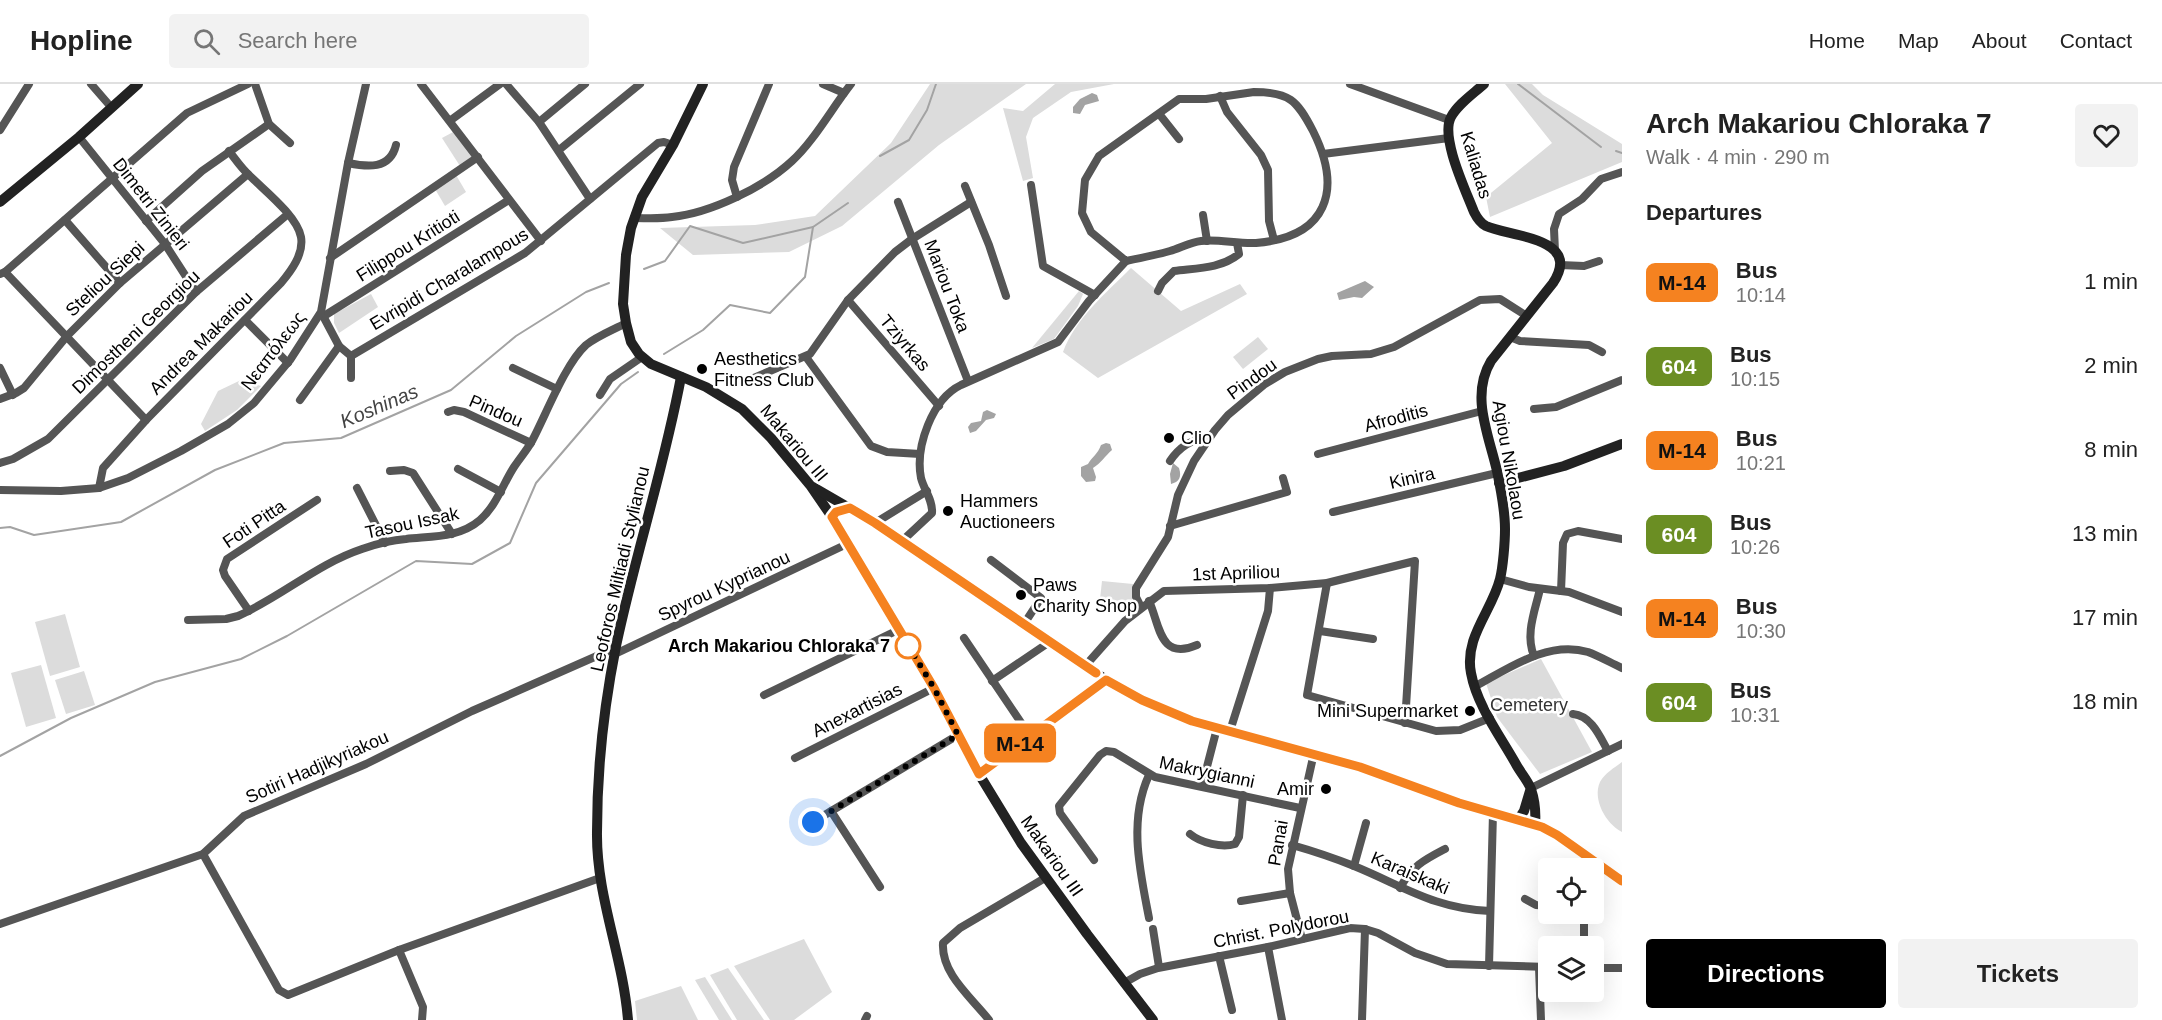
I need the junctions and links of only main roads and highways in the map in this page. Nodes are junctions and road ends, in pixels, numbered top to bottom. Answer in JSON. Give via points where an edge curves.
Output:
{"nodes":[{"id":1,"x":137,"y":84,"type":"edge"},
{"id":2,"x":703,"y":84,"type":"edge"},
{"id":3,"x":1485,"y":84,"type":"edge"},
{"id":4,"x":0,"y":202,"type":"edge"},
{"id":5,"x":1560,"y":265,"type":"joint"},
{"id":6,"x":658,"y":368,"type":"junction"},
{"id":7,"x":681,"y":376,"type":"junction"},
{"id":8,"x":702,"y":385,"type":"junction"},
{"id":9,"x":676,"y":401,"type":"junction"},
{"id":10,"x":1622,"y":444,"type":"edge"},
{"id":11,"x":1498,"y":478,"type":"junction"},
{"id":12,"x":810,"y":485,"type":"junction"},
{"id":13,"x":850,"y":508,"type":"junction"},
{"id":14,"x":832,"y":517,"type":"junction"},
{"id":15,"x":1531,"y":788,"type":"junction"},
{"id":16,"x":1518,"y":820,"type":"junction"},
{"id":17,"x":1535,"y":825,"type":"junction"},
{"id":18,"x":1622,"y":881,"type":"edge"},
{"id":19,"x":628,"y":1020,"type":"edge"},
{"id":20,"x":1153,"y":1020,"type":"edge"}],
"edges":[{"from":1,"to":4,"type":"main road"},
{"from":2,"to":6,"type":"main road","name":"Makariou III","via":[[642,197],[626,255],[623,304],[631,342],[642,357]]},
{"from":3,"to":5,"type":"main road","name":"Kaliadas","via":[[1449,120],[1449,138],[1474,212],[1479,221],[1490,227],[1525,236],[1555,250]]},
{"from":5,"to":11,"type":"main road","name":"Agiou Nikolaou","via":[[1553,284],[1491,361],[1485,374],[1482,411]]},
{"from":6,"to":7,"type":"main road","name":"Makariou III"},
{"from":6,"to":9,"type":"main road","via":[[673,387]]},
{"from":7,"to":8,"type":"main road","name":"Makariou III"},
{"from":7,"to":9,"type":"main road","name":"Leoforos Miltiadi Stylianou"},
{"from":8,"to":9,"type":"main road","via":[[687,386]]},
{"from":8,"to":12,"type":"main road","name":"Makariou III","via":[[731,400],[752,418]]},
{"from":9,"to":19,"type":"main road","name":"Leoforos Miltiadi Stylianou","via":[[615,651],[600,773],[600,878]]},
{"from":10,"to":11,"type":"main road","via":[[1575,462]]},
{"from":11,"to":15,"type":"main road","name":"Agiou Nikolaou","via":[[1505,528],[1500,579],[1475,634],[1470,668],[1474,687]]},
{"from":12,"to":13,"type":"main road"},
{"from":12,"to":14,"type":"main road","name":"Makariou III"},
{"from":13,"to":14,"type":"main road"},
{"from":13,"to":16,"type":"main road","via":[[1106,680],[1164,710],[1360,767]]},
{"from":14,"to":20,"type":"main road","name":"Makariou III","via":[[1021,843]]},
{"from":15,"to":16,"type":"main road"},
{"from":15,"to":17,"type":"main road","name":"Agiou Nikolaou"},
{"from":16,"to":17,"type":"main road"},
{"from":17,"to":18,"type":"main road","via":[[1557,835]]}]}
